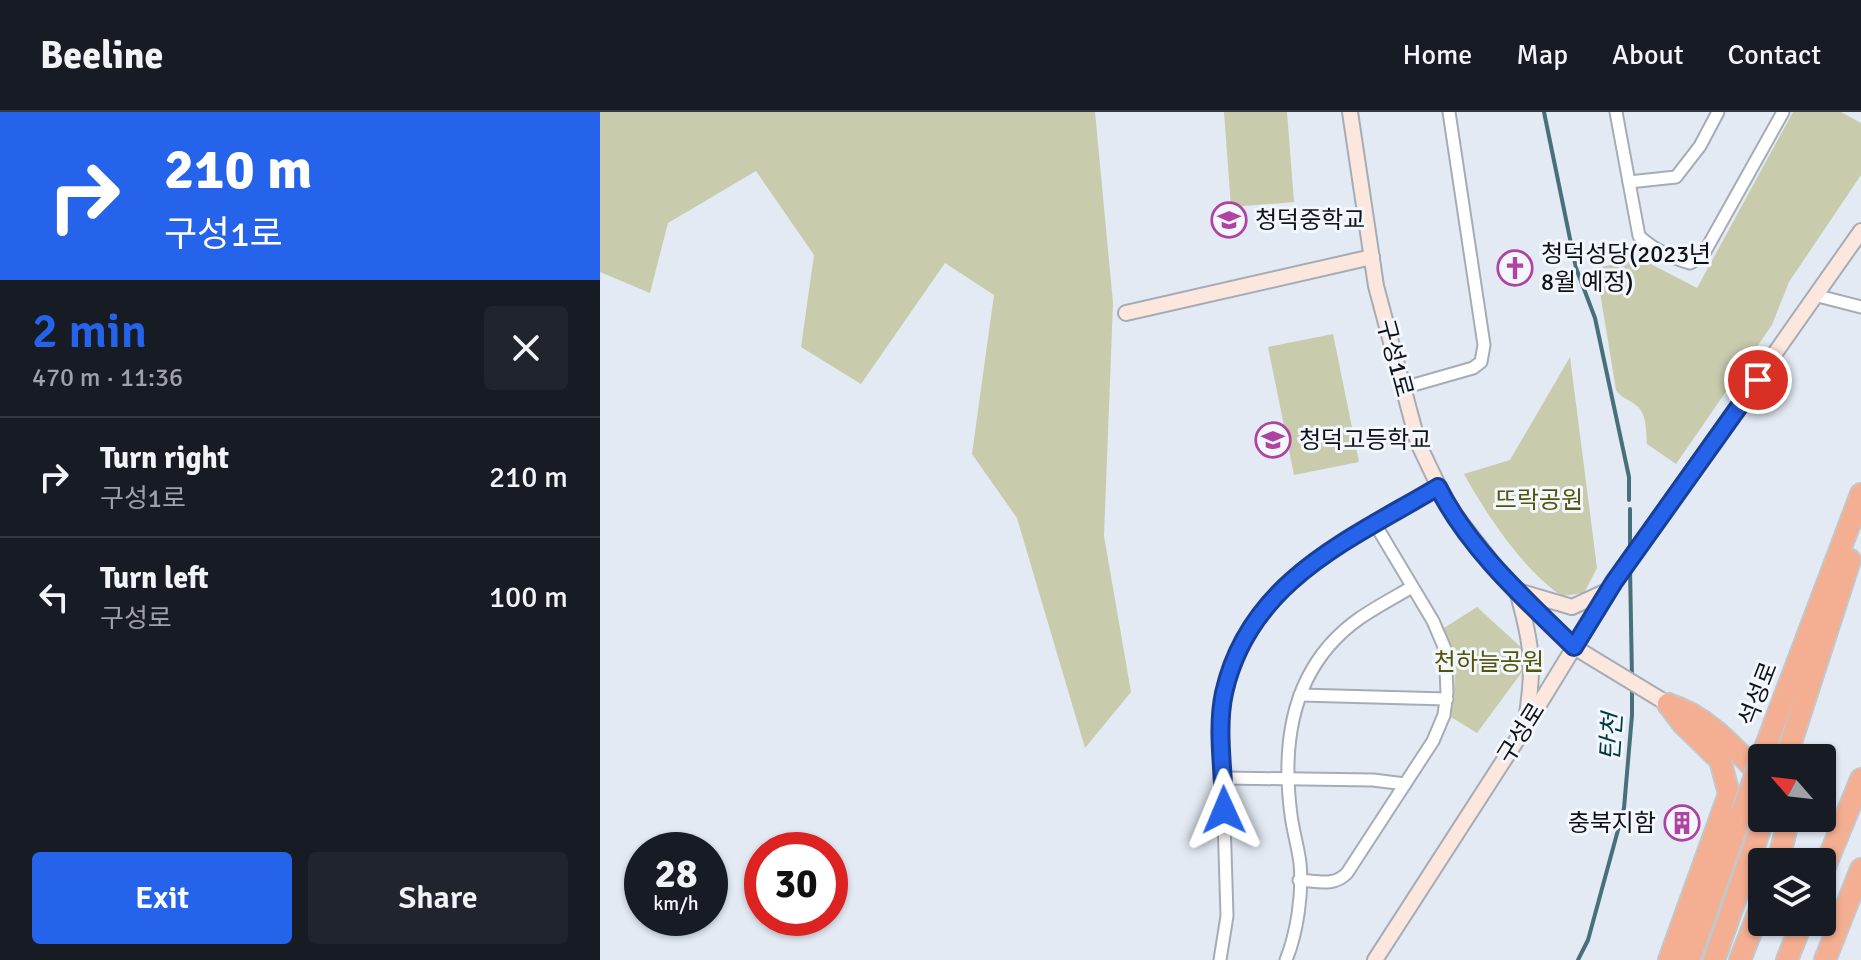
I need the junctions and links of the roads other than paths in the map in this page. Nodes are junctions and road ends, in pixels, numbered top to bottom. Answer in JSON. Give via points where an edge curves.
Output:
{"nodes":[{"id":1,"x":1350,"y":112,"type":"edge"},
{"id":2,"x":1449,"y":112,"type":"edge"},
{"id":3,"x":1616,"y":112,"type":"edge"},
{"id":4,"x":1718,"y":112,"type":"edge"},
{"id":5,"x":1783,"y":112,"type":"edge"},
{"id":6,"x":1629,"y":182,"type":"junction"},
{"id":7,"x":1861,"y":231,"type":"edge"},
{"id":8,"x":1372,"y":257,"type":"junction"},
{"id":9,"x":1818,"y":296,"type":"junction"},
{"id":10,"x":1861,"y":307,"type":"edge"},
{"id":11,"x":1126,"y":313,"type":"dead end"},
{"id":12,"x":1403,"y":388,"type":"junction"},
{"id":13,"x":1438,"y":487,"type":"junction"},
{"id":14,"x":1861,"y":494,"type":"edge"},
{"id":15,"x":1375,"y":524,"type":"junction"},
{"id":16,"x":1861,"y":525,"type":"edge"},
{"id":17,"x":1612,"y":586,"type":"junction"},
{"id":18,"x":1412,"y":587,"type":"junction"},
{"id":19,"x":1517,"y":591,"type":"junction"},
{"id":20,"x":1574,"y":647,"type":"junction"},
{"id":21,"x":1300,"y":695,"type":"junction"},
{"id":22,"x":1447,"y":699,"type":"junction"},
{"id":23,"x":1668,"y":704,"type":"junction"},
{"id":24,"x":1524,"y":729,"type":"junction"},
{"id":25,"x":1791,"y":744,"type":"edge"},
{"id":26,"x":1748,"y":762,"type":"edge"},
{"id":27,"x":1224,"y":778,"type":"junction"},
{"id":28,"x":1289,"y":779,"type":"junction"},
{"id":29,"x":1861,"y":779,"type":"edge"},
{"id":30,"x":1405,"y":784,"type":"junction"},
{"id":31,"x":1758,"y":832,"type":"edge"},
{"id":32,"x":1833,"y":848,"type":"edge"},
{"id":33,"x":1861,"y":869,"type":"edge"},
{"id":34,"x":1299,"y":880,"type":"junction"},
{"id":35,"x":1749,"y":936,"type":"edge"},
{"id":36,"x":1796,"y":936,"type":"edge"},
{"id":37,"x":1220,"y":960,"type":"edge"},
{"id":38,"x":1286,"y":960,"type":"edge"},
{"id":39,"x":1375,"y":960,"type":"edge"},
{"id":40,"x":1669,"y":960,"type":"edge"},
{"id":41,"x":1689,"y":960,"type":"edge"},
{"id":42,"x":1714,"y":960,"type":"edge"},
{"id":43,"x":1740,"y":960,"type":"edge"},
{"id":44,"x":1787,"y":960,"type":"edge"},
{"id":45,"x":1825,"y":960,"type":"edge"}],
"edges":[{"from":1,"to":8,"type":"street","name":"구성1로"},
{"from":2,"to":12,"type":"street","via":[[1484,345],[1481,362],[1473,368]]},
{"from":3,"to":6,"type":"street"},
{"from":4,"to":6,"type":"street","via":[[1676,177]]},
{"from":5,"to":6,"type":"street","via":[[1703,255],[1690,263],[1671,258],[1639,236]]},
{"from":7,"to":9,"type":"street","name":"구성로"},
{"from":8,"to":11,"type":"street"},
{"from":8,"to":12,"type":"street","name":"구성1로"},
{"from":9,"to":10,"type":"street"},
{"from":9,"to":17,"type":"street","name":"구성로"},
{"from":12,"to":13,"type":"street","name":"구성1로","via":[[1418,443]]},
{"from":13,"to":15,"type":"street"},
{"from":13,"to":19,"type":"street","name":"구성1로"},
{"from":14,"to":41,"type":"highway","name":"석성로","bridge":true},
{"from":15,"to":18,"type":"street"},
{"from":15,"to":27,"type":"street","via":[[1301,570],[1257,617],[1224,694]]},
{"from":16,"to":25,"type":"highway","name":"석성로"},
{"from":17,"to":19,"type":"street","via":[[1572,607]]},
{"from":17,"to":20,"type":"street","name":"구성로"},
{"from":18,"to":21,"type":"street","via":[[1349,628],[1311,670]]},
{"from":18,"to":22,"type":"street","via":[[1445,649]]},
{"from":19,"to":20,"type":"street","name":"구성1로"},
{"from":19,"to":24,"type":"street","via":[[1530,637],[1533,678]]},
{"from":20,"to":23,"type":"street","name":"구성1로"},
{"from":20,"to":24,"type":"street","name":"구성로"},
{"from":21,"to":22,"type":"street"},
{"from":21,"to":28,"type":"street","via":[[1288,736]]},
{"from":22,"to":30,"type":"street","via":[[1433,741]]},
{"from":23,"to":26,"type":"highway","via":[[1689,710]]},
{"from":23,"to":40,"type":"highway","via":[[1720,760],[1729,794]]},
{"from":24,"to":39,"type":"street","name":"구성로"},
{"from":27,"to":28,"type":"street"},
{"from":27,"to":37,"type":"street","via":[[1227,916]]},
{"from":28,"to":30,"type":"street"},
{"from":28,"to":34,"type":"street"},
{"from":29,"to":32,"type":"highway"},
{"from":30,"to":34,"type":"street","via":[[1339,881]]},
{"from":31,"to":42,"type":"highway"},
{"from":33,"to":45,"type":"highway"},
{"from":34,"to":38,"type":"street"},
{"from":35,"to":43,"type":"highway"},
{"from":36,"to":44,"type":"highway"}]}
